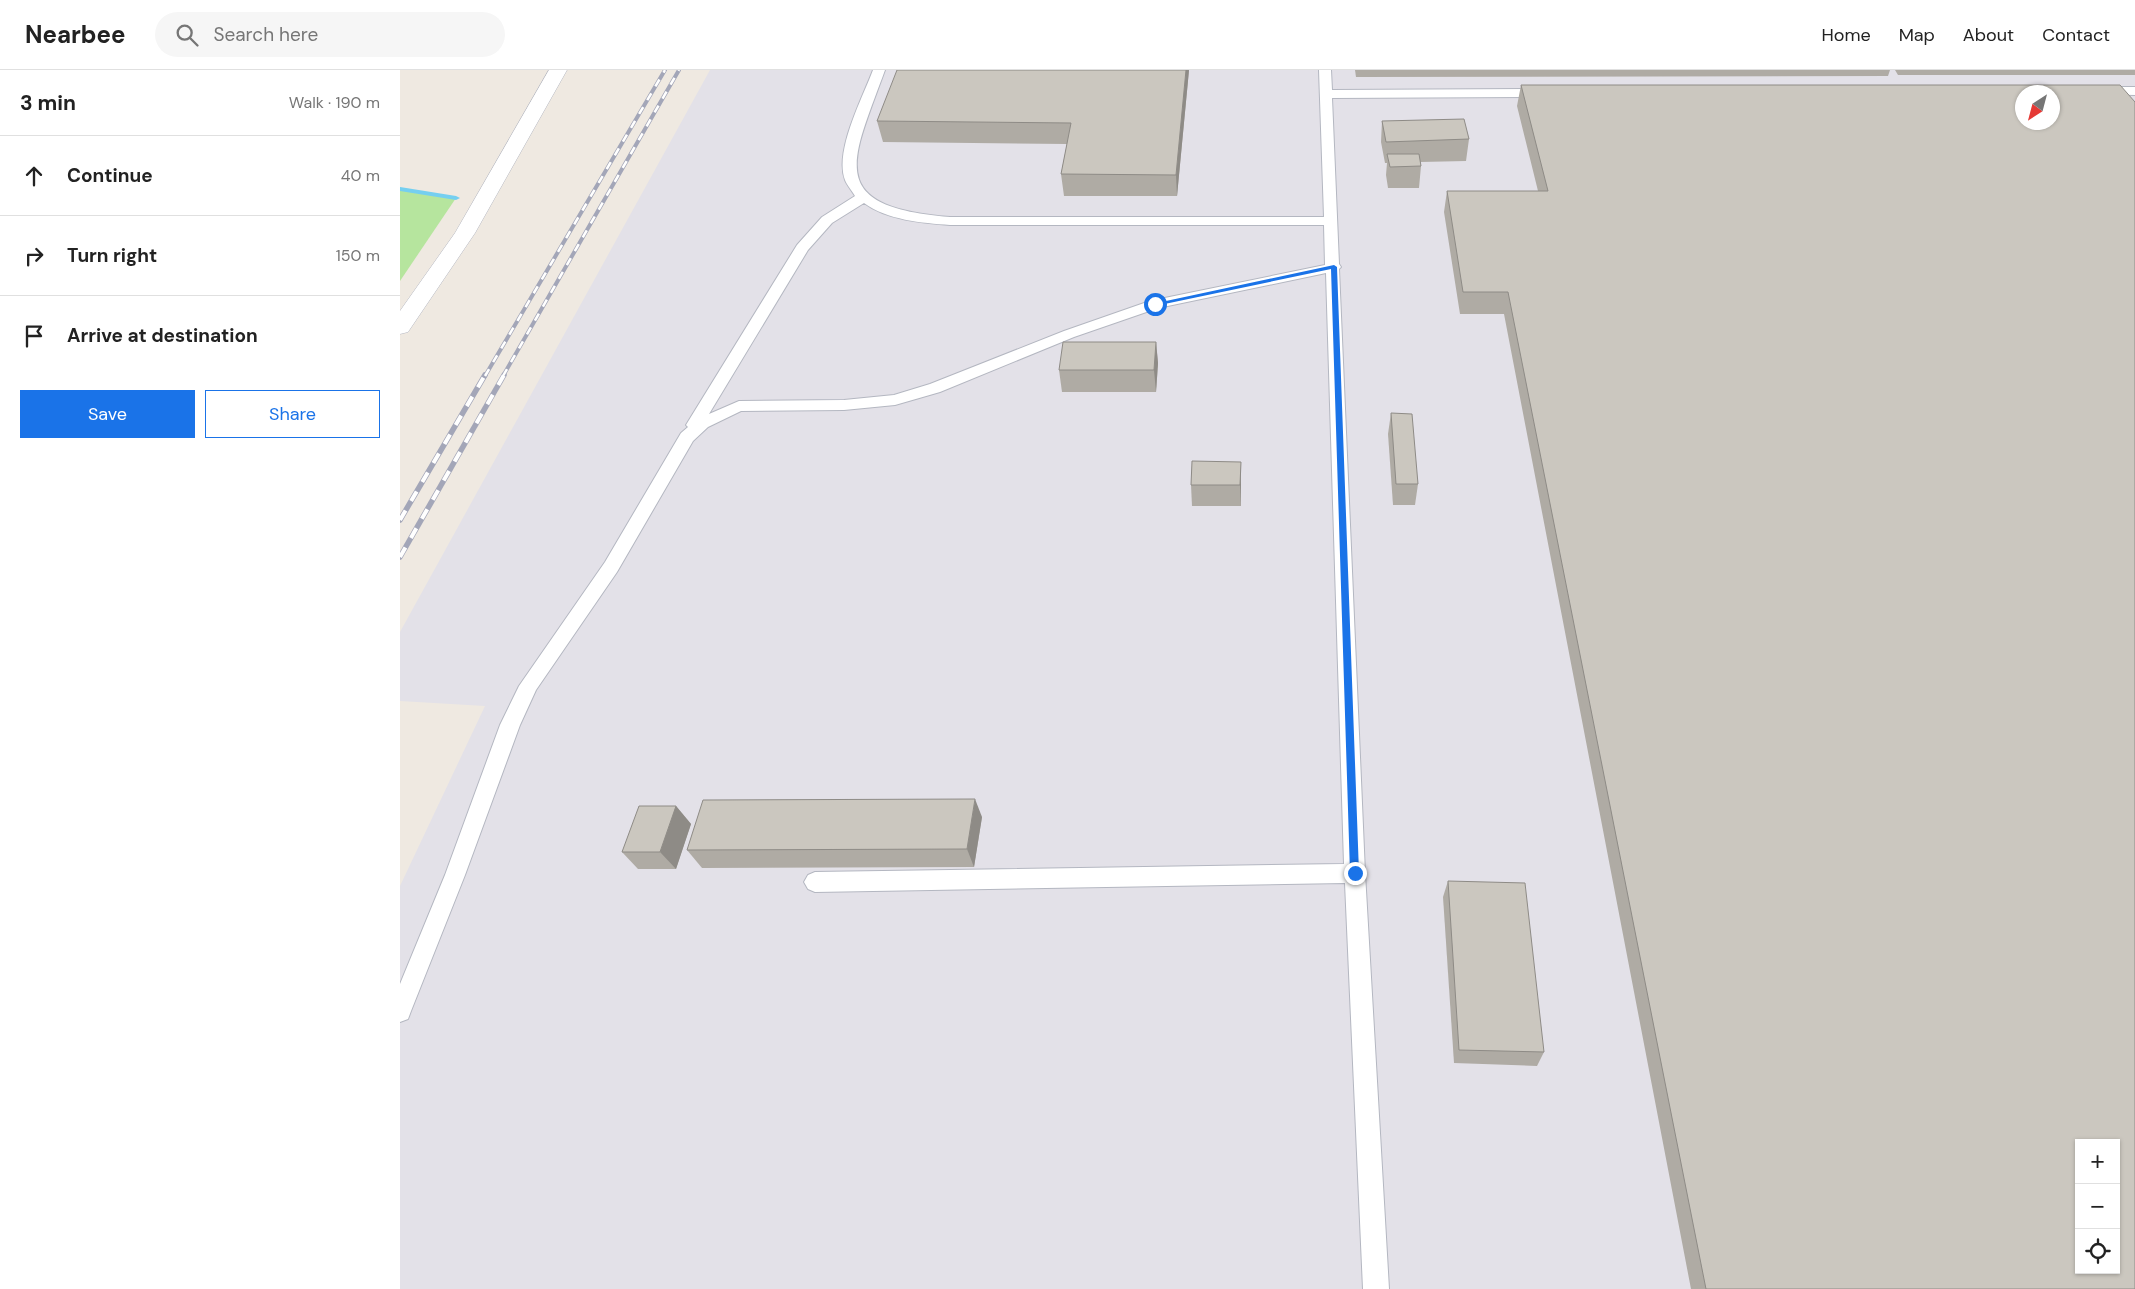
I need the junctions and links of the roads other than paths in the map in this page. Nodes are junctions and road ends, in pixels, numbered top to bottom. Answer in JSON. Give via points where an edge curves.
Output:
{"nodes":[{"id":1,"x":558,"y":70,"type":"edge"},
{"id":2,"x":879,"y":70,"type":"edge"},
{"id":3,"x":1325,"y":70,"type":"edge"},
{"id":4,"x":2087,"y":91,"type":"edge"},
{"id":5,"x":2135,"y":91,"type":"edge"},
{"id":6,"x":1556,"y":93,"type":"edge"},
{"id":7,"x":1327,"y":94,"type":"junction"},
{"id":8,"x":865,"y":196,"type":"junction"},
{"id":9,"x":1332,"y":221,"type":"junction"},
{"id":10,"x":1334,"y":267,"type":"junction"},
{"id":11,"x":400,"y":327,"type":"edge"},
{"id":12,"x":687,"y":437,"type":"junction"},
{"id":13,"x":1355,"y":873,"type":"junction"},
{"id":14,"x":815,"y":882,"type":"dead end"},
{"id":15,"x":400,"y":1011,"type":"edge"},
{"id":16,"x":1376,"y":1289,"type":"edge"}],
"edges":[{"from":1,"to":11,"type":"street","via":[[465,233]]},
{"from":2,"to":8,"type":"lane","via":[[849,162],[850,177]]},
{"from":3,"to":7,"type":"lane"},
{"from":4,"to":5,"type":"lane"},
{"from":6,"to":7,"type":"lane"},
{"from":7,"to":9,"type":"lane"},
{"from":8,"to":9,"type":"lane","via":[[904,216],[932,221]]},
{"from":8,"to":12,"type":"lane","via":[[827,220],[802,248]]},
{"from":9,"to":10,"type":"lane"},
{"from":10,"to":12,"type":"lane","via":[[1155,304],[1069,334],[935,388],[895,400],[844,405],[738,406],[702,422]]},
{"from":10,"to":13,"type":"lane"},
{"from":12,"to":15,"type":"lane","via":[[611,567],[528,686]]},
{"from":13,"to":14,"type":"lane"},
{"from":13,"to":16,"type":"lane"}]}
